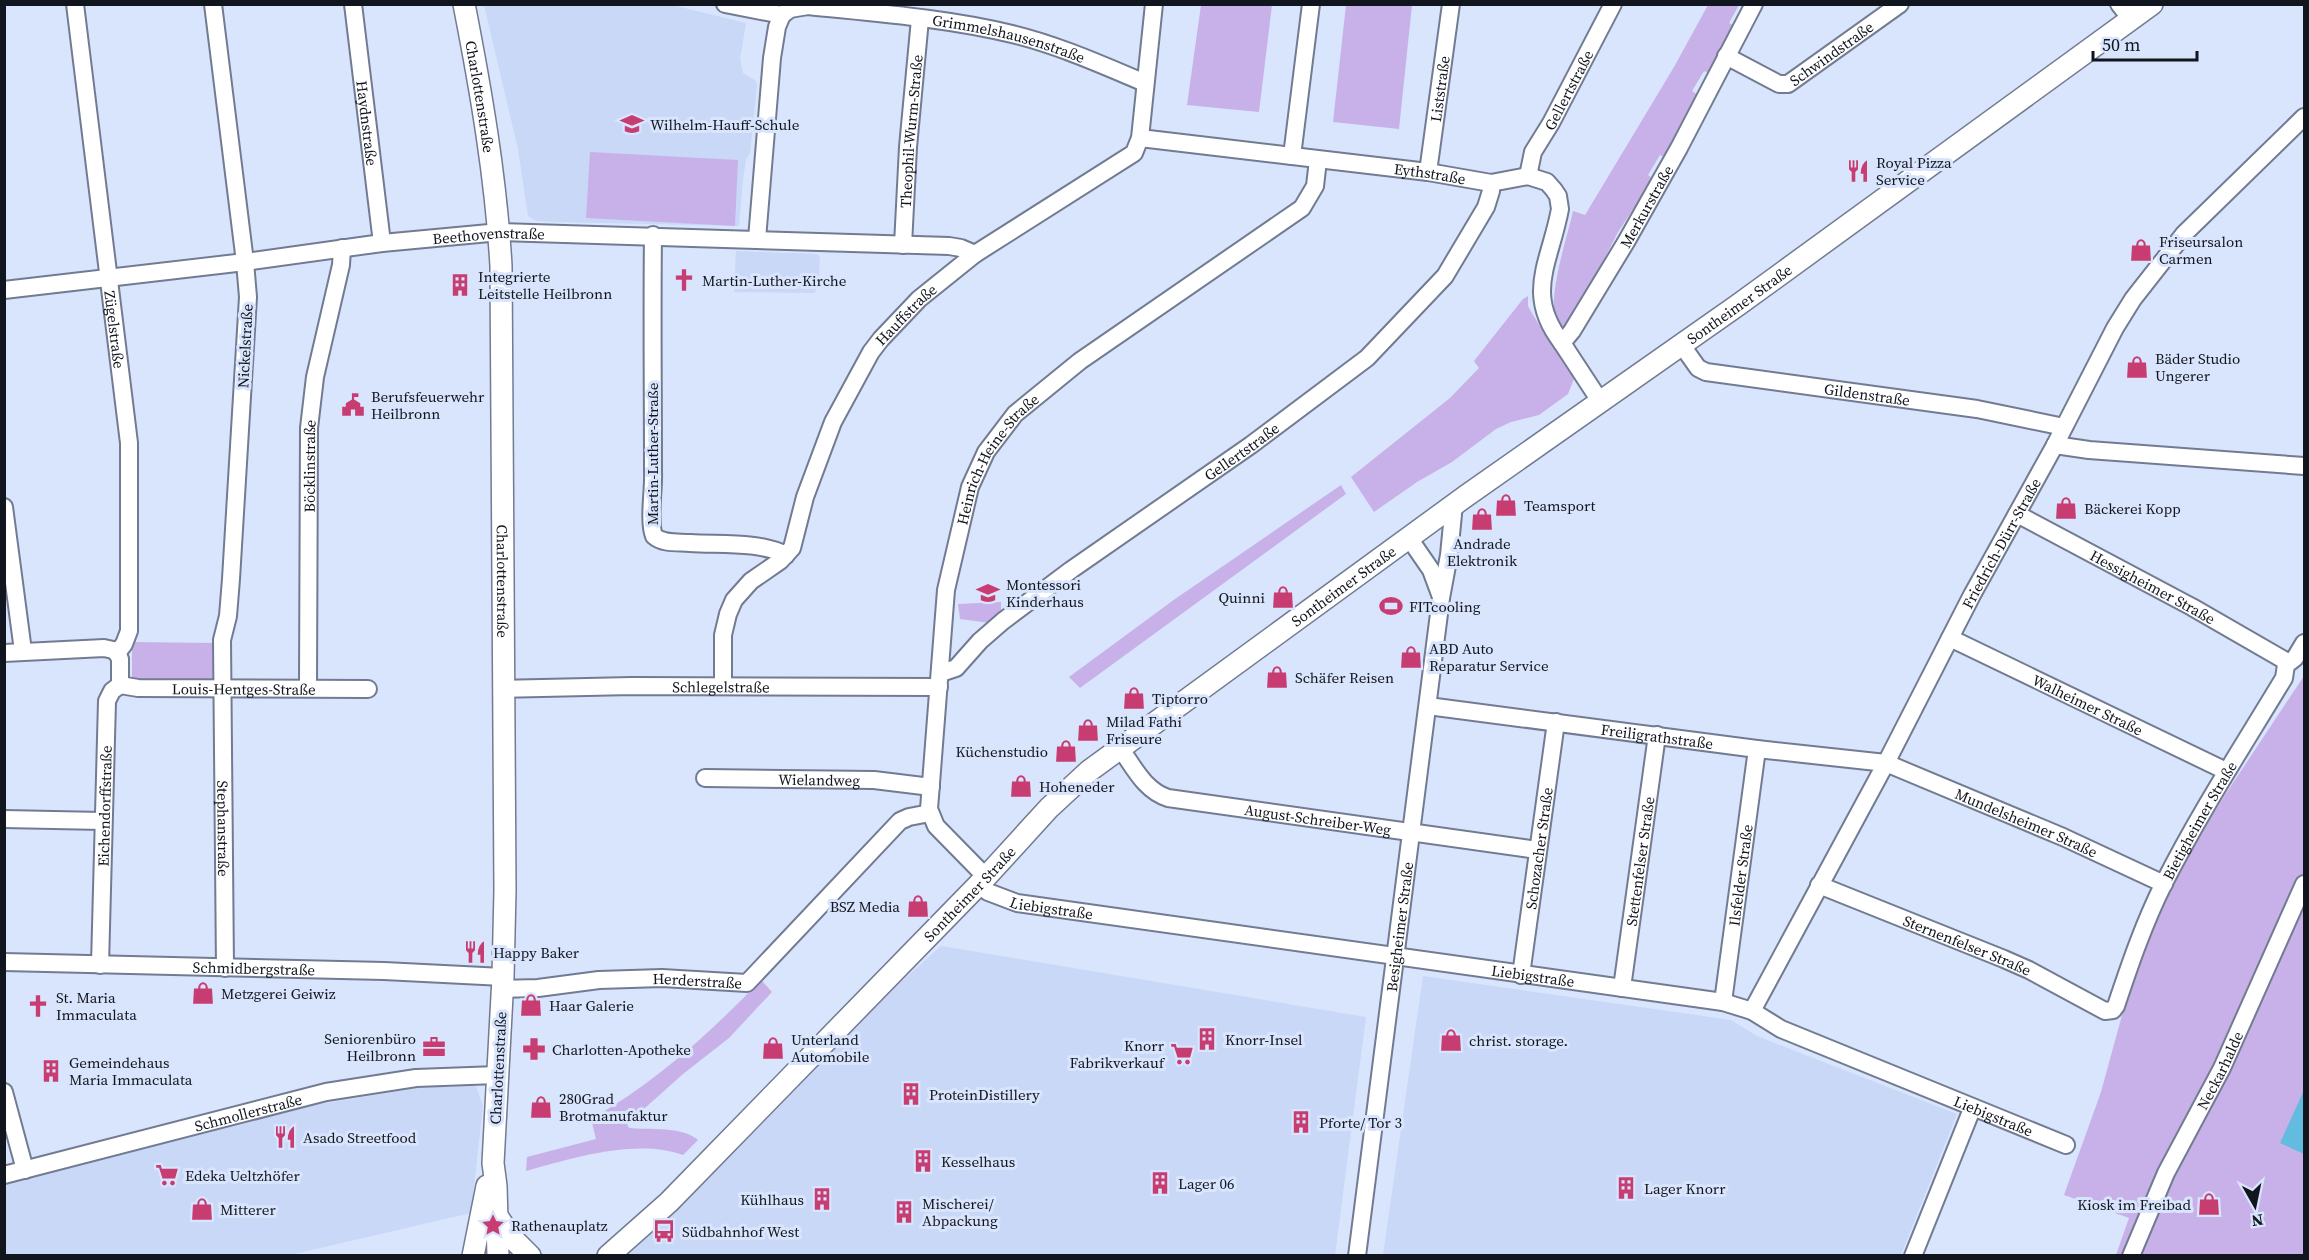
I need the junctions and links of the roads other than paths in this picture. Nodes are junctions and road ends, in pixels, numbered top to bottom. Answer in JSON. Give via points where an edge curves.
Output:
{"nodes":[{"id":1,"x":75,"y":4,"type":"edge"},
{"id":2,"x":213,"y":4,"type":"edge"},
{"id":3,"x":353,"y":4,"type":"edge"},
{"id":4,"x":464,"y":4,"type":"edge"},
{"id":5,"x":725,"y":4,"type":"edge"},
{"id":6,"x":1154,"y":4,"type":"edge"},
{"id":7,"x":1311,"y":4,"type":"edge"},
{"id":8,"x":1451,"y":4,"type":"edge"},
{"id":9,"x":1613,"y":4,"type":"edge"},
{"id":10,"x":1754,"y":4,"type":"edge"},
{"id":11,"x":1900,"y":4,"type":"edge"},
{"id":12,"x":2152,"y":4,"type":"edge"},
{"id":13,"x":2125,"y":12,"type":"edge"},
{"id":14,"x":782,"y":15,"type":"junction"},
{"id":15,"x":920,"y":19,"type":"junction"},
{"id":16,"x":1726,"y":56,"type":"junction"},
{"id":17,"x":1145,"y":83,"type":"junction"},
{"id":18,"x":2304,"y":117,"type":"edge"},
{"id":19,"x":1140,"y":138,"type":"junction"},
{"id":20,"x":1292,"y":156,"type":"junction"},
{"id":21,"x":1318,"y":160,"type":"junction"},
{"id":22,"x":1428,"y":172,"type":"junction"},
{"id":23,"x":1528,"y":176,"type":"junction"},
{"id":24,"x":1491,"y":183,"type":"junction"},
{"id":25,"x":500,"y":232,"type":"junction"},
{"id":26,"x":653,"y":235,"type":"junction"},
{"id":27,"x":757,"y":239,"type":"junction"},
{"id":28,"x":382,"y":243,"type":"junction"},
{"id":29,"x":903,"y":245,"type":"junction"},
{"id":30,"x":342,"y":248,"type":"junction"},
{"id":31,"x":975,"y":254,"type":"junction"},
{"id":32,"x":245,"y":262,"type":"junction"},
{"id":33,"x":109,"y":277,"type":"junction"},
{"id":34,"x":4,"y":290,"type":"edge"},
{"id":35,"x":1562,"y":343,"type":"junction"},
{"id":36,"x":1682,"y":344,"type":"junction"},
{"id":37,"x":1600,"y":401,"type":"junction"},
{"id":38,"x":2064,"y":427,"type":"junction"},
{"id":39,"x":2055,"y":445,"type":"junction"},
{"id":40,"x":2304,"y":466,"type":"edge"},
{"id":41,"x":1454,"y":504,"type":"junction"},
{"id":42,"x":4,"y":507,"type":"edge"},
{"id":43,"x":2017,"y":514,"type":"junction"},
{"id":44,"x":1409,"y":538,"type":"junction"},
{"id":45,"x":786,"y":555,"type":"junction"},
{"id":46,"x":1442,"y":598,"type":"junction"},
{"id":47,"x":1950,"y":638,"type":"junction"},
{"id":48,"x":2304,"y":643,"type":"edge"},
{"id":49,"x":23,"y":651,"type":"junction"},
{"id":50,"x":4,"y":653,"type":"edge"},
{"id":51,"x":117,"y":653,"type":"junction"},
{"id":52,"x":2286,"y":665,"type":"junction"},
{"id":53,"x":940,"y":680,"type":"junction"},
{"id":54,"x":120,"y":685,"type":"junction"},
{"id":55,"x":723,"y":686,"type":"junction"},
{"id":56,"x":308,"y":688,"type":"junction"},
{"id":57,"x":221,"y":689,"type":"junction"},
{"id":58,"x":368,"y":689,"type":"dead end"},
{"id":59,"x":502,"y":689,"type":"junction"},
{"id":60,"x":1428,"y":706,"type":"junction"},
{"id":61,"x":1556,"y":722,"type":"junction"},
{"id":62,"x":1657,"y":735,"type":"junction"},
{"id":63,"x":1120,"y":748,"type":"junction"},
{"id":64,"x":1757,"y":749,"type":"junction"},
{"id":65,"x":1886,"y":763,"type":"junction"},
{"id":66,"x":2226,"y":771,"type":"junction"},
{"id":67,"x":705,"y":778,"type":"dead end"},
{"id":68,"x":931,"y":786,"type":"junction"},
{"id":69,"x":930,"y":813,"type":"junction"},
{"id":70,"x":4,"y":819,"type":"edge"},
{"id":71,"x":103,"y":821,"type":"junction"},
{"id":72,"x":1412,"y":832,"type":"junction"},
{"id":73,"x":1537,"y":850,"type":"junction"},
{"id":74,"x":982,"y":880,"type":"junction"},
{"id":75,"x":2164,"y":884,"type":"junction"},
{"id":76,"x":2304,"y":884,"type":"edge"},
{"id":77,"x":1819,"y":885,"type":"junction"},
{"id":78,"x":1395,"y":957,"type":"junction"},
{"id":79,"x":4,"y":962,"type":"edge"},
{"id":80,"x":100,"y":965,"type":"junction"},
{"id":81,"x":225,"y":968,"type":"junction"},
{"id":82,"x":1521,"y":975,"type":"junction"},
{"id":83,"x":503,"y":983,"type":"junction"},
{"id":84,"x":1622,"y":988,"type":"junction"},
{"id":85,"x":1723,"y":1002,"type":"junction"},
{"id":86,"x":2113,"y":1010,"type":"joint"},
{"id":87,"x":1752,"y":1011,"type":"junction"},
{"id":88,"x":497,"y":1075,"type":"junction"},
{"id":89,"x":4,"y":1092,"type":"edge"},
{"id":90,"x":1972,"y":1108,"type":"junction"},
{"id":91,"x":2066,"y":1145,"type":"dead end"},
{"id":92,"x":493,"y":1162,"type":"junction"},
{"id":93,"x":25,"y":1170,"type":"junction"},
{"id":94,"x":4,"y":1175,"type":"edge"},
{"id":95,"x":669,"y":1202,"type":"junction"},
{"id":96,"x":496,"y":1216,"type":"junction"},
{"id":97,"x":473,"y":1256,"type":"edge"},
{"id":98,"x":498,"y":1256,"type":"edge"},
{"id":99,"x":530,"y":1256,"type":"edge"},
{"id":100,"x":608,"y":1256,"type":"edge"},
{"id":101,"x":624,"y":1256,"type":"edge"},
{"id":102,"x":1357,"y":1256,"type":"edge"},
{"id":103,"x":1913,"y":1256,"type":"edge"},
{"id":104,"x":2131,"y":1256,"type":"edge"}],
"edges":[{"from":1,"to":33,"type":"street","name":"Zügelstraße"},
{"from":2,"to":32,"type":"street","name":"Nickelstraße"},
{"from":3,"to":28,"type":"street","name":"Haydnstraße"},
{"from":4,"to":25,"type":"main road","name":"Charlottenstraße","via":[[487,121]]},
{"from":5,"to":14,"type":"street","name":"Grimmelshausenstraße"},
{"from":6,"to":17,"type":"street"},
{"from":7,"to":20,"type":"street"},
{"from":8,"to":22,"type":"street","name":"Liststraße"},
{"from":9,"to":23,"type":"street","name":"Gellertstraße","via":[[1533,152]]},
{"from":10,"to":16,"type":"street","name":"Merkurstraße"},
{"from":11,"to":16,"type":"street","name":"Schwindstraße","via":[[1788,84],[1779,84]]},
{"from":12,"to":13,"type":"main road","name":"Sontheimer Straße"},
{"from":13,"to":36,"type":"main road","name":"Sontheimer Straße"},
{"from":14,"to":15,"type":"street","name":"Grimmelshausenstraße","via":[[790,9],[808,6]]},
{"from":14,"to":27,"type":"street","via":[[772,58]]},
{"from":15,"to":17,"type":"street","name":"Grimmelshausenstraße","via":[[1013,34]]},
{"from":15,"to":29,"type":"street","name":"Theophil-Wurm-Straße"},
{"from":16,"to":35,"type":"street","name":"Merkurstraße","via":[[1626,242]]},
{"from":17,"to":19,"type":"street"},
{"from":18,"to":38,"type":"street","name":"Friedrich-Dürr-Straße","via":[[2164,257],[2115,328]]},
{"from":19,"to":20,"type":"street","name":"Eythstraße"},
{"from":19,"to":31,"type":"street","name":"Hauffstraße","via":[[1134,153]]},
{"from":20,"to":21,"type":"street","name":"Eythstraße"},
{"from":21,"to":22,"type":"street","name":"Eythstraße"},
{"from":21,"to":53,"type":"street","name":"Heinrich-Heine-Straße","via":[[1315,186],[1302,208],[1080,361],[1027,403],[994,439],[970,487],[957,538],[946,590]]},
{"from":22,"to":24,"type":"street","name":"Eythstraße"},
{"from":23,"to":24,"type":"street","name":"Eythstraße"},
{"from":23,"to":35,"type":"street","via":[[1547,182],[1560,202],[1541,296],[1544,314]]},
{"from":24,"to":53,"type":"street","name":"Gellertstraße","via":[[1486,207],[1445,276],[1367,358],[1003,621]]},
{"from":25,"to":26,"type":"street","name":"Beethovenstraße"},
{"from":25,"to":28,"type":"street","name":"Beethovenstraße"},
{"from":25,"to":59,"type":"main road","name":"Charlottenstraße"},
{"from":26,"to":27,"type":"street","name":"Beethovenstraße"},
{"from":26,"to":45,"type":"street","name":"Martin-Luther-Straße","via":[[654,536],[669,541],[759,547]]},
{"from":27,"to":29,"type":"street","name":"Beethovenstraße"},
{"from":28,"to":30,"type":"street","name":"Beethovenstraße"},
{"from":29,"to":31,"type":"street","name":"Beethovenstraße","via":[[949,246]]},
{"from":30,"to":32,"type":"street","name":"Beethovenstraße"},
{"from":30,"to":56,"type":"street","name":"Böcklinstraße","via":[[309,428]]},
{"from":31,"to":45,"type":"street","name":"Hauffstraße","via":[[919,299],[871,352],[833,422],[805,497],[792,548]]},
{"from":32,"to":33,"type":"street","name":"Beethovenstraße"},
{"from":32,"to":57,"type":"street","name":"Nickelstraße","via":[[248,316]]},
{"from":33,"to":34,"type":"street","name":"Beethovenstraße"},
{"from":33,"to":51,"type":"street","name":"Zügelstraße","via":[[130,460],[129,631]]},
{"from":35,"to":37,"type":"street"},
{"from":36,"to":37,"type":"main road","name":"Sontheimer Straße"},
{"from":36,"to":38,"type":"street","name":"Gildenstraße","via":[[1698,368],[1706,372],[1977,409]]},
{"from":37,"to":41,"type":"main road","name":"Sontheimer Straße"},
{"from":38,"to":39,"type":"street","name":"Friedrich-Dürr-Straße"},
{"from":39,"to":40,"type":"street"},
{"from":39,"to":43,"type":"street","name":"Friedrich-Dürr-Straße"},
{"from":41,"to":44,"type":"main road","name":"Sontheimer Straße"},
{"from":41,"to":46,"type":"street","name":"Besigheimer Straße"},
{"from":42,"to":49,"type":"street"},
{"from":43,"to":47,"type":"street","name":"Friedrich-Dürr-Straße"},
{"from":43,"to":52,"type":"street","name":"Hessigheimer Straße","via":[[2192,607],[2284,660]]},
{"from":44,"to":46,"type":"street","name":"Besigheimer Straße","via":[[1431,570]]},
{"from":44,"to":63,"type":"main road","name":"Sontheimer Straße"},
{"from":45,"to":55,"type":"street","via":[[751,581],[734,600],[723,635]]},
{"from":46,"to":60,"type":"street","name":"Besigheimer Straße"},
{"from":47,"to":65,"type":"street","name":"Friedrich-Dürr-Straße"},
{"from":47,"to":66,"type":"street","name":"Walheimer Straße"},
{"from":48,"to":52,"type":"street","name":"Bietigheimer Straße"},
{"from":49,"to":50,"type":"street"},
{"from":49,"to":51,"type":"street","via":[[104,648]]},
{"from":51,"to":54,"type":"street"},
{"from":52,"to":66,"type":"street","name":"Bietigheimer Straße","via":[[2284,678]]},
{"from":53,"to":55,"type":"street","name":"Schlegelstraße"},
{"from":53,"to":68,"type":"street","name":"Heinrich-Heine-Straße"},
{"from":54,"to":57,"type":"street","name":"Louis-Hentges-Straße"},
{"from":54,"to":71,"type":"street","name":"Eichendorffstraße","via":[[107,701]]},
{"from":55,"to":59,"type":"street","name":"Schlegelstraße"},
{"from":56,"to":57,"type":"street","name":"Louis-Hentges-Straße"},
{"from":56,"to":58,"type":"street","name":"Louis-Hentges-Straße"},
{"from":57,"to":81,"type":"street","name":"Stephanstraße"},
{"from":59,"to":83,"type":"main road","name":"Charlottenstraße"},
{"from":60,"to":61,"type":"street","name":"Freiligrathstraße"},
{"from":60,"to":72,"type":"street","name":"Besigheimer Straße"},
{"from":61,"to":62,"type":"street","name":"Freiligrathstraße"},
{"from":61,"to":73,"type":"street","name":"Schozacher Straße"},
{"from":62,"to":64,"type":"street","name":"Freiligrathstraße"},
{"from":62,"to":84,"type":"street","name":"Stettenfelser Straße"},
{"from":63,"to":72,"type":"street","name":"August-Schreiber-Weg","via":[[1152,791],[1168,798]]},
{"from":63,"to":74,"type":"main road","name":"Sontheimer Straße","via":[[1049,808]]},
{"from":64,"to":65,"type":"street","name":"Freiligrathstraße"},
{"from":64,"to":85,"type":"street","name":"Ilsfelder Straße"},
{"from":65,"to":75,"type":"street","name":"Mundelsheimer Straße"},
{"from":65,"to":77,"type":"street","name":"Friedrich-Dürr-Straße"},
{"from":66,"to":75,"type":"street","name":"Bietigheimer Straße"},
{"from":67,"to":68,"type":"street","name":"Wielandweg","via":[[874,780]]},
{"from":68,"to":69,"type":"street","name":"Heinrich-Heine-Straße"},
{"from":69,"to":74,"type":"street","via":[[936,826]]},
{"from":69,"to":83,"type":"street","name":"Herderstraße","via":[[900,821],[747,983],[662,978],[599,980],[538,988]]},
{"from":70,"to":71,"type":"street"},
{"from":71,"to":80,"type":"street","name":"Eichendorffstraße"},
{"from":72,"to":73,"type":"street","name":"August-Schreiber-Weg"},
{"from":72,"to":78,"type":"street","name":"Besigheimer Straße"},
{"from":73,"to":82,"type":"street","name":"Schozacher Straße"},
{"from":74,"to":78,"type":"street","name":"Liebigstraße","via":[[988,892],[1017,903]]},
{"from":74,"to":95,"type":"main road","name":"Sontheimer Straße"},
{"from":75,"to":86,"type":"street","name":"Bietigheimer Straße"},
{"from":76,"to":104,"type":"street","name":"Neckarhalde","via":[[2222,1068],[2166,1173]]},
{"from":77,"to":86,"type":"street","name":"Sternenfelser Straße","via":[[1993,954],[2105,1011]]},
{"from":77,"to":87,"type":"street","name":"Friedrich-Dürr-Straße"},
{"from":78,"to":82,"type":"street","name":"Liebigstraße"},
{"from":78,"to":102,"type":"street","name":"Besigheimer Straße"},
{"from":79,"to":80,"type":"street","name":"Schmidbergstraße"},
{"from":80,"to":81,"type":"street","name":"Schmidbergstraße"},
{"from":81,"to":83,"type":"street","name":"Schmidbergstraße","via":[[384,971]]},
{"from":82,"to":84,"type":"street","name":"Liebigstraße"},
{"from":83,"to":88,"type":"main road","name":"Charlottenstraße"},
{"from":84,"to":85,"type":"street","name":"Liebigstraße"},
{"from":85,"to":87,"type":"street","name":"Liebigstraße"},
{"from":87,"to":90,"type":"street","name":"Liebigstraße","via":[[1781,1029]]},
{"from":88,"to":92,"type":"main road","name":"Charlottenstraße"},
{"from":88,"to":93,"type":"street","name":"Schmollerstraße","via":[[416,1078],[326,1092]]},
{"from":89,"to":93,"type":"street"},
{"from":90,"to":91,"type":"street","name":"Liebigstraße"},
{"from":90,"to":103,"type":"street"},
{"from":92,"to":96,"type":"main road","name":"Charlottenstraße"},
{"from":92,"to":97,"type":"main road","name":"Charlottenstraße"},
{"from":93,"to":94,"type":"street","name":"Schmollerstraße"},
{"from":95,"to":100,"type":"main road","name":"Sontheimer Straße"},
{"from":95,"to":101,"type":"main road"},
{"from":96,"to":98,"type":"main road","name":"Charlottenstraße"},
{"from":96,"to":99,"type":"main road"}]}
